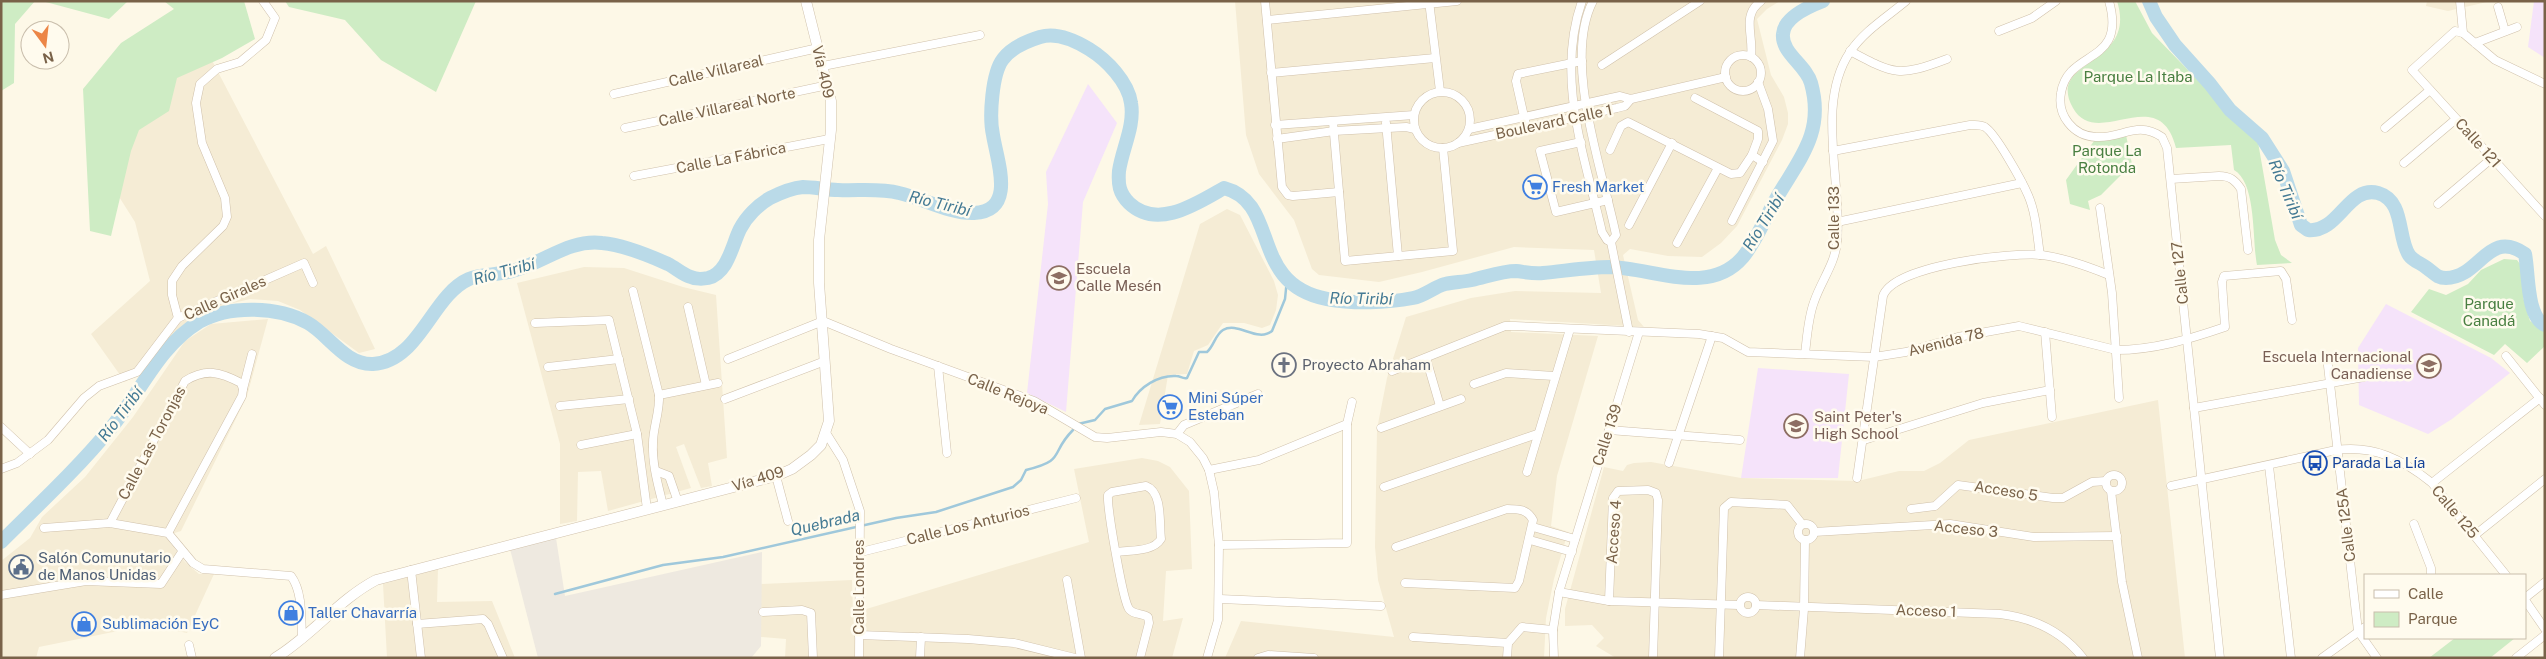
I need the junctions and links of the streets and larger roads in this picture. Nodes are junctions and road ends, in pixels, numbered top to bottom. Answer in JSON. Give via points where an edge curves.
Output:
{"nodes":[{"id":1,"x":263,"y":1,"type":"edge"},
{"id":2,"x":806,"y":1,"type":"edge"},
{"id":3,"x":1265,"y":1,"type":"edge"},
{"id":4,"x":1457,"y":1,"type":"edge"},
{"id":5,"x":1582,"y":1,"type":"edge"},
{"id":6,"x":1593,"y":1,"type":"edge"},
{"id":7,"x":1700,"y":1,"type":"edge"},
{"id":8,"x":1760,"y":1,"type":"edge"},
{"id":9,"x":1906,"y":1,"type":"edge"},
{"id":10,"x":2056,"y":1,"type":"edge"},
{"id":11,"x":2109,"y":1,"type":"edge"},
{"id":12,"x":2460,"y":1,"type":"edge"},
{"id":13,"x":1429,"y":3,"type":"edge"},
{"id":14,"x":2498,"y":8,"type":"dead end"},
{"id":15,"x":1267,"y":20,"type":"junction"},
{"id":16,"x":2517,"y":26,"type":"dead end"},
{"id":17,"x":1999,"y":30,"type":"dead end"},
{"id":18,"x":2505,"y":31,"type":"junction"},
{"id":19,"x":2463,"y":33,"type":"junction"},
{"id":20,"x":980,"y":35,"type":"dead end"},
{"id":21,"x":2475,"y":43,"type":"junction"},
{"id":22,"x":818,"y":48,"type":"junction"},
{"id":23,"x":1850,"y":51,"type":"junction"},
{"id":24,"x":1751,"y":57,"type":"junction"},
{"id":25,"x":1435,"y":58,"type":"junction"},
{"id":26,"x":1947,"y":60,"type":"dead end"},
{"id":27,"x":1582,"y":61,"type":"junction"},
{"id":28,"x":1569,"y":63,"type":"junction"},
{"id":29,"x":1602,"y":65,"type":"dead end"},
{"id":30,"x":823,"y":66,"type":"junction"},
{"id":31,"x":1271,"y":74,"type":"junction"},
{"id":32,"x":1726,"y":77,"type":"junction"},
{"id":33,"x":1758,"y":82,"type":"junction"},
{"id":34,"x":2545,"y":84,"type":"edge"},
{"id":35,"x":828,"y":85,"type":"junction"},
{"id":36,"x":2430,"y":90,"type":"junction"},
{"id":37,"x":1440,"y":91,"type":"junction"},
{"id":38,"x":614,"y":94,"type":"dead end"},
{"id":39,"x":1696,"y":98,"type":"dead end"},
{"id":40,"x":1631,"y":99,"type":"junction"},
{"id":41,"x":1586,"y":104,"type":"junction"},
{"id":42,"x":1574,"y":107,"type":"junction"},
{"id":43,"x":1588,"y":114,"type":"junction"},
{"id":44,"x":1414,"y":115,"type":"junction"},
{"id":45,"x":1525,"y":117,"type":"junction"},
{"id":46,"x":1576,"y":117,"type":"junction"},
{"id":47,"x":1385,"y":118,"type":"junction"},
{"id":48,"x":2456,"y":119,"type":"junction"},
{"id":49,"x":1333,"y":122,"type":"junction"},
{"id":50,"x":1276,"y":125,"type":"junction"},
{"id":51,"x":625,"y":128,"type":"dead end"},
{"id":52,"x":1386,"y":128,"type":"junction"},
{"id":53,"x":1527,"y":128,"type":"junction"},
{"id":54,"x":2384,"y":128,"type":"dead end"},
{"id":55,"x":1415,"y":129,"type":"junction"},
{"id":56,"x":1469,"y":129,"type":"junction"},
{"id":57,"x":1334,"y":131,"type":"junction"},
{"id":58,"x":829,"y":139,"type":"junction"},
{"id":59,"x":1277,"y":139,"type":"junction"},
{"id":60,"x":1458,"y":143,"type":"junction"},
{"id":61,"x":1672,"y":143,"type":"junction"},
{"id":62,"x":1582,"y":145,"type":"junction"},
{"id":63,"x":1596,"y":145,"type":"junction"},
{"id":64,"x":1443,"y":148,"type":"junction"},
{"id":65,"x":1610,"y":150,"type":"dead end"},
{"id":66,"x":1833,"y":151,"type":"junction"},
{"id":67,"x":1752,"y":155,"type":"junction"},
{"id":68,"x":2491,"y":159,"type":"junction"},
{"id":69,"x":1763,"y":162,"type":"junction"},
{"id":70,"x":2404,"y":163,"type":"dead end"},
{"id":71,"x":1718,"y":168,"type":"junction"},
{"id":72,"x":634,"y":176,"type":"dead end"},
{"id":73,"x":2171,"y":179,"type":"junction"},
{"id":74,"x":2022,"y":183,"type":"junction"},
{"id":75,"x":1339,"y":192,"type":"junction"},
{"id":76,"x":1608,"y":200,"type":"junction"},
{"id":77,"x":1595,"y":204,"type":"junction"},
{"id":78,"x":2438,"y":204,"type":"dead end"},
{"id":79,"x":2100,"y":208,"type":"dead end"},
{"id":80,"x":2543,"y":211,"type":"edge"},
{"id":81,"x":1732,"y":221,"type":"dead end"},
{"id":82,"x":1837,"y":222,"type":"junction"},
{"id":83,"x":1629,"y":225,"type":"dead end"},
{"id":84,"x":1612,"y":242,"type":"junction"},
{"id":85,"x":1677,"y":242,"type":"dead end"},
{"id":86,"x":2248,"y":250,"type":"dead end"},
{"id":87,"x":2040,"y":255,"type":"junction"},
{"id":88,"x":1398,"y":256,"type":"junction"},
{"id":89,"x":2109,"y":275,"type":"junction"},
{"id":90,"x":313,"y":283,"type":"dead end"},
{"id":91,"x":633,"y":291,"type":"dead end"},
{"id":92,"x":688,"y":308,"type":"dead end"},
{"id":93,"x":178,"y":318,"type":"junction"},
{"id":94,"x":2292,"y":320,"type":"dead end"},
{"id":95,"x":823,"y":321,"type":"junction"},
{"id":96,"x":535,"y":323,"type":"dead end"},
{"id":97,"x":1570,"y":329,"type":"junction"},
{"id":98,"x":1629,"y":332,"type":"junction"},
{"id":99,"x":1639,"y":332,"type":"junction"},
{"id":100,"x":2045,"y":332,"type":"junction"},
{"id":101,"x":1712,"y":336,"type":"junction"},
{"id":102,"x":2187,"y":340,"type":"junction"},
{"id":103,"x":2116,"y":350,"type":"junction"},
{"id":104,"x":252,"y":354,"type":"dead end"},
{"id":105,"x":1805,"y":354,"type":"junction"},
{"id":106,"x":2506,"y":356,"type":"dead end"},
{"id":107,"x":1874,"y":357,"type":"junction"},
{"id":108,"x":2327,"y":357,"type":"dead end"},
{"id":109,"x":619,"y":358,"type":"junction"},
{"id":110,"x":1426,"y":358,"type":"junction"},
{"id":111,"x":728,"y":359,"type":"dead end"},
{"id":112,"x":825,"y":361,"type":"junction"},
{"id":113,"x":938,"y":366,"type":"junction"},
{"id":114,"x":548,"y":367,"type":"dead end"},
{"id":115,"x":1392,"y":371,"type":"dead end"},
{"id":116,"x":1554,"y":376,"type":"junction"},
{"id":117,"x":2364,"y":377,"type":"dead end"},
{"id":118,"x":2329,"y":382,"type":"junction"},
{"id":119,"x":718,"y":383,"type":"dead end"},
{"id":120,"x":1474,"y":384,"type":"dead end"},
{"id":121,"x":706,"y":385,"type":"junction"},
{"id":122,"x":243,"y":389,"type":"junction"},
{"id":123,"x":2050,"y":390,"type":"junction"},
{"id":124,"x":1258,"y":394,"type":"dead end"},
{"id":125,"x":659,"y":395,"type":"junction"},
{"id":126,"x":1461,"y":398,"type":"dead end"},
{"id":127,"x":2119,"y":398,"type":"dead end"},
{"id":128,"x":628,"y":399,"type":"junction"},
{"id":129,"x":725,"y":399,"type":"dead end"},
{"id":130,"x":2542,"y":401,"type":"edge"},
{"id":131,"x":1352,"y":402,"type":"dead end"},
{"id":132,"x":560,"y":406,"type":"dead end"},
{"id":133,"x":1440,"y":406,"type":"junction"},
{"id":134,"x":2194,"y":408,"type":"junction"},
{"id":135,"x":2052,"y":418,"type":"dead end"},
{"id":136,"x":1347,"y":424,"type":"junction"},
{"id":137,"x":1,"y":427,"type":"edge"},
{"id":138,"x":1381,"y":428,"type":"dead end"},
{"id":139,"x":1609,"y":430,"type":"junction"},
{"id":140,"x":826,"y":433,"type":"junction"},
{"id":141,"x":637,"y":434,"type":"junction"},
{"id":142,"x":1177,"y":434,"type":"junction"},
{"id":143,"x":1537,"y":434,"type":"junction"},
{"id":144,"x":1679,"y":434,"type":"junction"},
{"id":145,"x":1740,"y":440,"type":"dead end"},
{"id":146,"x":1864,"y":440,"type":"junction"},
{"id":147,"x":581,"y":445,"type":"dead end"},
{"id":148,"x":2336,"y":450,"type":"junction"},
{"id":149,"x":947,"y":453,"type":"dead end"},
{"id":150,"x":30,"y":454,"type":"junction"},
{"id":151,"x":1670,"y":463,"type":"dead end"},
{"id":152,"x":2269,"y":466,"type":"junction"},
{"id":153,"x":1,"y":469,"type":"edge"},
{"id":154,"x":1209,"y":470,"type":"junction"},
{"id":155,"x":656,"y":471,"type":"junction"},
{"id":156,"x":1527,"y":472,"type":"dead end"},
{"id":157,"x":776,"y":476,"type":"junction"},
{"id":158,"x":1857,"y":478,"type":"dead end"},
{"id":159,"x":2202,"y":478,"type":"junction"},
{"id":160,"x":2545,"y":479,"type":"edge"},
{"id":161,"x":2106,"y":481,"type":"junction"},
{"id":162,"x":2432,"y":483,"type":"junction"},
{"id":163,"x":2171,"y":486,"type":"dead end"},
{"id":164,"x":1384,"y":487,"type":"dead end"},
{"id":165,"x":2111,"y":491,"type":"junction"},
{"id":166,"x":1076,"y":498,"type":"dead end"},
{"id":167,"x":678,"y":502,"type":"junction"},
{"id":168,"x":663,"y":506,"type":"junction"},
{"id":169,"x":647,"y":509,"type":"junction"},
{"id":170,"x":1911,"y":509,"type":"dead end"},
{"id":171,"x":788,"y":521,"type":"dead end"},
{"id":172,"x":110,"y":523,"type":"junction"},
{"id":173,"x":1802,"y":524,"type":"junction"},
{"id":174,"x":2414,"y":524,"type":"dead end"},
{"id":175,"x":1533,"y":527,"type":"junction"},
{"id":176,"x":44,"y":528,"type":"dead end"},
{"id":177,"x":1814,"y":532,"type":"junction"},
{"id":178,"x":168,"y":533,"type":"junction"},
{"id":179,"x":2475,"y":535,"type":"junction"},
{"id":180,"x":2117,"y":536,"type":"junction"},
{"id":181,"x":1575,"y":539,"type":"junction"},
{"id":182,"x":1530,"y":540,"type":"junction"},
{"id":183,"x":1805,"y":540,"type":"junction"},
{"id":184,"x":1219,"y":545,"type":"junction"},
{"id":185,"x":1396,"y":547,"type":"dead end"},
{"id":186,"x":182,"y":552,"type":"junction"},
{"id":187,"x":861,"y":552,"type":"junction"},
{"id":188,"x":1116,"y":552,"type":"junction"},
{"id":189,"x":1572,"y":552,"type":"junction"},
{"id":190,"x":411,"y":570,"type":"junction"},
{"id":191,"x":2431,"y":574,"type":"edge"},
{"id":192,"x":2505,"y":574,"type":"edge"},
{"id":193,"x":1066,"y":580,"type":"dead end"},
{"id":194,"x":2545,"y":582,"type":"edge"},
{"id":195,"x":1405,"y":584,"type":"dead end"},
{"id":196,"x":1559,"y":592,"type":"junction"},
{"id":197,"x":1,"y":595,"type":"edge"},
{"id":198,"x":1220,"y":598,"type":"junction"},
{"id":199,"x":2526,"y":598,"type":"edge"},
{"id":200,"x":2526,"y":600,"type":"edge"},
{"id":201,"x":1608,"y":601,"type":"junction"},
{"id":202,"x":1655,"y":602,"type":"junction"},
{"id":203,"x":1721,"y":604,"type":"junction"},
{"id":204,"x":1381,"y":606,"type":"dead end"},
{"id":205,"x":1804,"y":608,"type":"junction"},
{"id":206,"x":763,"y":612,"type":"dead end"},
{"id":207,"x":417,"y":624,"type":"junction"},
{"id":208,"x":2361,"y":629,"type":"edge"},
{"id":209,"x":2545,"y":629,"type":"edge"},
{"id":210,"x":1553,"y":630,"type":"junction"},
{"id":211,"x":2545,"y":635,"type":"edge"},
{"id":212,"x":859,"y":636,"type":"junction"},
{"id":213,"x":921,"y":637,"type":"junction"},
{"id":214,"x":1413,"y":637,"type":"dead end"},
{"id":215,"x":302,"y":639,"type":"junction"},
{"id":216,"x":2367,"y":639,"type":"edge"},
{"id":217,"x":1508,"y":644,"type":"junction"},
{"id":218,"x":189,"y":645,"type":"dead end"},
{"id":219,"x":1258,"y":657,"type":"edge"},
{"id":220,"x":1303,"y":657,"type":"edge"},
{"id":221,"x":192,"y":658,"type":"edge"},
{"id":222,"x":275,"y":658,"type":"edge"},
{"id":223,"x":421,"y":658,"type":"edge"},
{"id":224,"x":503,"y":658,"type":"edge"},
{"id":225,"x":813,"y":658,"type":"edge"},
{"id":226,"x":859,"y":658,"type":"edge"},
{"id":227,"x":920,"y":658,"type":"edge"},
{"id":228,"x":1076,"y":658,"type":"edge"},
{"id":229,"x":1081,"y":658,"type":"edge"},
{"id":230,"x":1140,"y":658,"type":"edge"},
{"id":231,"x":1207,"y":658,"type":"edge"},
{"id":232,"x":1314,"y":658,"type":"edge"},
{"id":233,"x":1507,"y":658,"type":"edge"},
{"id":234,"x":1554,"y":658,"type":"edge"},
{"id":235,"x":1653,"y":658,"type":"edge"},
{"id":236,"x":1719,"y":658,"type":"edge"},
{"id":237,"x":1800,"y":658,"type":"edge"},
{"id":238,"x":2083,"y":658,"type":"edge"},
{"id":239,"x":2138,"y":658,"type":"edge"},
{"id":240,"x":2220,"y":658,"type":"edge"},
{"id":241,"x":2291,"y":658,"type":"edge"},
{"id":242,"x":2322,"y":658,"type":"edge"},
{"id":243,"x":2377,"y":658,"type":"edge"},
{"id":244,"x":2516,"y":658,"type":"edge"}],
"edges":[{"from":1,"to":93,"type":"street","via":[[274,18],[266,40],[240,62],[217,69],[200,84],[196,103],[202,143],[225,198],[227,217],[223,226],[182,266],[172,281]]},
{"from":2,"to":22,"type":"street","name":"Vía 409"},
{"from":3,"to":15,"type":"street"},
{"from":4,"to":13,"type":"street"},
{"from":5,"to":28,"type":"street"},
{"from":6,"to":27,"type":"street","via":[[1584,25]]},
{"from":7,"to":29,"type":"street"},
{"from":8,"to":24,"type":"street","via":[[1749,16],[1753,45]]},
{"from":9,"to":23,"type":"street"},
{"from":10,"to":17,"type":"street","via":[[2032,18]]},
{"from":11,"to":73,"type":"street","name":"Calle 127","via":[[2114,23],[2112,32],[2103,49],[2066,80],[2059,100],[2060,112],[2074,128],[2096,138],[2143,128],[2162,136]]},
{"from":12,"to":19,"type":"street"},
{"from":13,"to":15,"type":"street"},
{"from":13,"to":25,"type":"street"},
{"from":14,"to":18,"type":"street"},
{"from":15,"to":31,"type":"street"},
{"from":16,"to":18,"type":"street"},
{"from":18,"to":21,"type":"street"},
{"from":19,"to":21,"type":"street"},
{"from":19,"to":36,"type":"street","name":"Calle 121","via":[[2455,31],[2412,70]]},
{"from":20,"to":30,"type":"street"},
{"from":21,"to":34,"type":"street","via":[[2495,60]]},
{"from":22,"to":30,"type":"street","name":"Vía 409"},
{"from":22,"to":38,"type":"street","name":"Calle Villareal"},
{"from":23,"to":26,"type":"street","via":[[1885,70],[1898,72],[1913,71]]},
{"from":23,"to":66,"type":"street","name":"Calle 133","via":[[1837,76],[1834,93]]},
{"from":24,"to":32,"type":"street","via":[[1740,56],[1730,61]]},
{"from":24,"to":33,"type":"street","via":[[1760,68]]},
{"from":25,"to":31,"type":"street"},
{"from":25,"to":37,"type":"street"},
{"from":27,"to":28,"type":"street"},
{"from":27,"to":41,"type":"street"},
{"from":28,"to":42,"type":"street"},
{"from":28,"to":45,"type":"street","via":[[1518,74],[1516,81]]},
{"from":30,"to":35,"type":"street","name":"Vía 409"},
{"from":31,"to":50,"type":"street"},
{"from":32,"to":33,"type":"street","via":[[1737,90],[1749,89]]},
{"from":32,"to":40,"type":"street"},
{"from":33,"to":69,"type":"street","via":[[1765,97],[1773,135]]},
{"from":35,"to":51,"type":"street","name":"Calle Villareal Norte"},
{"from":35,"to":58,"type":"street","name":"Vía 409","via":[[831,101]]},
{"from":36,"to":48,"type":"street","name":"Calle 121"},
{"from":36,"to":54,"type":"street"},
{"from":37,"to":44,"type":"street","via":[[1422,99]]},
{"from":37,"to":56,"type":"street","via":[[1456,95],[1463,101],[1470,117]]},
{"from":39,"to":67,"type":"street","via":[[1758,131]]},
{"from":40,"to":41,"type":"street","name":"Boulevard Calle 1","via":[[1620,96]]},
{"from":40,"to":43,"type":"street","name":"Boulevard Calle 1","via":[[1625,106]]},
{"from":41,"to":42,"type":"street","name":"Boulevard Calle 1"},
{"from":41,"to":43,"type":"street"},
{"from":42,"to":45,"type":"street","name":"Boulevard Calle 1"},
{"from":42,"to":46,"type":"street"},
{"from":43,"to":46,"type":"street","name":"Boulevard Calle 1"},
{"from":43,"to":63,"type":"street"},
{"from":44,"to":47,"type":"street"},
{"from":44,"to":55,"type":"street"},
{"from":45,"to":53,"type":"street"},
{"from":45,"to":56,"type":"street","name":"Boulevard Calle 1"},
{"from":46,"to":53,"type":"street","name":"Boulevard Calle 1"},
{"from":46,"to":62,"type":"street"},
{"from":47,"to":49,"type":"street"},
{"from":47,"to":52,"type":"street"},
{"from":48,"to":68,"type":"street","name":"Calle 121"},
{"from":48,"to":70,"type":"street"},
{"from":49,"to":50,"type":"street"},
{"from":49,"to":57,"type":"street"},
{"from":50,"to":59,"type":"street"},
{"from":52,"to":55,"type":"street","via":[[1406,126]]},
{"from":52,"to":57,"type":"street"},
{"from":52,"to":88,"type":"street"},
{"from":53,"to":60,"type":"street","name":"Boulevard Calle 1"},
{"from":55,"to":64,"type":"street","via":[[1428,145]]},
{"from":56,"to":60,"type":"street"},
{"from":57,"to":59,"type":"street"},
{"from":57,"to":75,"type":"street"},
{"from":58,"to":72,"type":"street","name":"Calle La Fábrica"},
{"from":58,"to":95,"type":"street","name":"Vía 409","via":[[819,266]]},
{"from":59,"to":75,"type":"street","via":[[1284,191],[1293,196]]},
{"from":60,"to":64,"type":"street","name":"Boulevard Calle 1"},
{"from":61,"to":65,"type":"street","via":[[1628,122],[1621,126]]},
{"from":61,"to":71,"type":"street"},
{"from":61,"to":83,"type":"street"},
{"from":62,"to":63,"type":"street"},
{"from":62,"to":77,"type":"street"},
{"from":62,"to":77,"type":"street","via":[[1540,151],[1556,212]]},
{"from":63,"to":76,"type":"street"},
{"from":64,"to":88,"type":"street","via":[[1453,251]]},
{"from":66,"to":74,"type":"street","via":[[1980,125],[1995,137]]},
{"from":66,"to":82,"type":"street","name":"Calle 133"},
{"from":67,"to":69,"type":"street"},
{"from":67,"to":71,"type":"street","via":[[1740,173],[1731,174]]},
{"from":68,"to":78,"type":"street"},
{"from":68,"to":80,"type":"street","name":"Calle 121"},
{"from":69,"to":81,"type":"street"},
{"from":71,"to":85,"type":"street"},
{"from":73,"to":86,"type":"street","via":[[2227,176],[2236,181],[2241,189]]},
{"from":73,"to":102,"type":"street","name":"Calle 127"},
{"from":74,"to":82,"type":"street"},
{"from":74,"to":87,"type":"street","via":[[2036,224]]},
{"from":75,"to":88,"type":"street","via":[[1345,260]]},
{"from":76,"to":77,"type":"street"},
{"from":76,"to":84,"type":"street","via":[[1616,234]]},
{"from":77,"to":84,"type":"street","via":[[1603,236]]},
{"from":79,"to":89,"type":"street"},
{"from":82,"to":105,"type":"street","name":"Calle 133","via":[[1838,242],[1813,303]]},
{"from":84,"to":98,"type":"street"},
{"from":87,"to":89,"type":"street","via":[[2084,265]]},
{"from":87,"to":107,"type":"street","via":[[1974,260],[1908,276],[1893,283],[1885,290]]},
{"from":89,"to":103,"type":"street"},
{"from":90,"to":93,"type":"street","name":"Calle Girales","via":[[304,263]]},
{"from":91,"to":125,"type":"street"},
{"from":92,"to":121,"type":"street"},
{"from":93,"to":150,"type":"street","name":"Calle Girales","via":[[137,372],[92,392],[48,440]]},
{"from":94,"to":102,"type":"street","name":"Avenida 78","via":[[2286,278],[2281,271],[2224,276],[2225,326]]},
{"from":95,"to":111,"type":"street"},
{"from":95,"to":112,"type":"street","name":"Vía 409"},
{"from":95,"to":113,"type":"street","name":"Calle Rejoya"},
{"from":96,"to":109,"type":"street","via":[[609,320]]},
{"from":97,"to":98,"type":"street","name":"Avenida 78"},
{"from":97,"to":110,"type":"street","name":"Avenida 78","via":[[1506,326]]},
{"from":97,"to":116,"type":"street"},
{"from":98,"to":99,"type":"street","name":"Avenida 78"},
{"from":99,"to":101,"type":"street","name":"Avenida 78"},
{"from":99,"to":139,"type":"street","name":"Calle 139"},
{"from":100,"to":103,"type":"street","name":"Avenida 78"},
{"from":100,"to":107,"type":"street","name":"Avenida 78","via":[[2019,326],[2005,327]]},
{"from":100,"to":123,"type":"street"},
{"from":101,"to":105,"type":"street","name":"Avenida 78","via":[[1723,338],[1748,352]]},
{"from":101,"to":144,"type":"street"},
{"from":102,"to":103,"type":"street","name":"Avenida 78"},
{"from":102,"to":134,"type":"street","name":"Calle 127"},
{"from":103,"to":127,"type":"street"},
{"from":104,"to":122,"type":"street"},
{"from":105,"to":107,"type":"street","name":"Avenida 78"},
{"from":106,"to":130,"type":"street"},
{"from":107,"to":146,"type":"street"},
{"from":108,"to":118,"type":"street","name":"Calle 125A"},
{"from":109,"to":114,"type":"street"},
{"from":109,"to":128,"type":"street"},
{"from":110,"to":115,"type":"street"},
{"from":110,"to":133,"type":"street"},
{"from":112,"to":129,"type":"street"},
{"from":112,"to":140,"type":"street","name":"Vía 409","via":[[829,421]]},
{"from":113,"to":142,"type":"street","name":"Calle Rejoya","via":[[1034,401],[1095,437],[1161,432]]},
{"from":113,"to":149,"type":"street"},
{"from":116,"to":120,"type":"street","via":[[1506,373]]},
{"from":116,"to":143,"type":"street"},
{"from":117,"to":118,"type":"street"},
{"from":118,"to":134,"type":"street"},
{"from":118,"to":148,"type":"street","name":"Calle 125A"},
{"from":119,"to":121,"type":"street"},
{"from":121,"to":125,"type":"street"},
{"from":122,"to":172,"type":"street","name":"Calle Las Toronjas","via":[[241,383],[216,371],[206,371],[185,381]]},
{"from":122,"to":178,"type":"street"},
{"from":123,"to":135,"type":"street"},
{"from":123,"to":146,"type":"street","via":[[1958,409]]},
{"from":124,"to":142,"type":"street","via":[[1184,425]]},
{"from":125,"to":155,"type":"street","via":[[653,442]]},
{"from":126,"to":133,"type":"street"},
{"from":128,"to":132,"type":"street"},
{"from":128,"to":141,"type":"street"},
{"from":130,"to":162,"type":"street"},
{"from":131,"to":136,"type":"street"},
{"from":133,"to":138,"type":"street"},
{"from":134,"to":159,"type":"street","name":"Calle 127"},
{"from":136,"to":154,"type":"street","via":[[1259,460]]},
{"from":136,"to":184,"type":"street","via":[[1347,543]]},
{"from":137,"to":150,"type":"street"},
{"from":139,"to":144,"type":"street"},
{"from":139,"to":181,"type":"street","name":"Calle 139"},
{"from":140,"to":157,"type":"street","name":"Vía 409","via":[[812,455]]},
{"from":140,"to":187,"type":"street","name":"Calle Londres","via":[[843,460],[860,511]]},
{"from":141,"to":147,"type":"street"},
{"from":141,"to":169,"type":"street"},
{"from":142,"to":154,"type":"street","via":[[1190,442]]},
{"from":143,"to":156,"type":"street"},
{"from":143,"to":164,"type":"street"},
{"from":144,"to":145,"type":"street"},
{"from":144,"to":151,"type":"street"},
{"from":146,"to":158,"type":"street"},
{"from":148,"to":152,"type":"street","name":"Calle 125"},
{"from":148,"to":162,"type":"street","name":"Calle 125","via":[[2355,448],[2381,453]]},
{"from":148,"to":208,"type":"street","name":"Calle 125A"},
{"from":150,"to":153,"type":"street","name":"Calle Girales"},
{"from":152,"to":159,"type":"street","name":"Calle 125"},
{"from":152,"to":241,"type":"street"},
{"from":154,"to":184,"type":"street"},
{"from":155,"to":167,"type":"street","via":[[672,480]]},
{"from":155,"to":168,"type":"street"},
{"from":157,"to":167,"type":"street","name":"Vía 409"},
{"from":157,"to":171,"type":"street"},
{"from":159,"to":163,"type":"street","name":"Calle 125"},
{"from":159,"to":240,"type":"street","name":"Calle 127"},
{"from":160,"to":179,"type":"street"},
{"from":161,"to":165,"type":"street"},
{"from":161,"to":165,"type":"street","via":[[2112,475],[2122,480],[2120,489]]},
{"from":161,"to":170,"type":"street","name":"Acceso 5","via":[[2092,482],[2063,498],[1958,485],[1935,506]]},
{"from":162,"to":179,"type":"street","name":"Calle 125"},
{"from":165,"to":180,"type":"street"},
{"from":166,"to":187,"type":"street","name":"Calle Los Anturios"},
{"from":167,"to":168,"type":"street","name":"Vía 409"},
{"from":168,"to":169,"type":"street","name":"Vía 409"},
{"from":169,"to":190,"type":"street","name":"Vía 409"},
{"from":172,"to":176,"type":"street"},
{"from":172,"to":178,"type":"street"},
{"from":173,"to":177,"type":"street","via":[[1810,524]]},
{"from":173,"to":183,"type":"street","via":[[1798,534]]},
{"from":173,"to":203,"type":"street","via":[[1787,505],[1727,504],[1723,512]]},
{"from":174,"to":191,"type":"street"},
{"from":175,"to":181,"type":"street"},
{"from":175,"to":182,"type":"street"},
{"from":175,"to":185,"type":"street","via":[[1530,513],[1507,509]]},
{"from":177,"to":180,"type":"street","name":"Acceso 3","via":[[1950,524],[2034,537]]},
{"from":177,"to":183,"type":"street"},
{"from":178,"to":186,"type":"street"},
{"from":179,"to":192,"type":"street","name":"Calle 125"},
{"from":180,"to":239,"type":"street","via":[[2122,582]]},
{"from":181,"to":189,"type":"street","name":"Calle 139"},
{"from":182,"to":189,"type":"street"},
{"from":182,"to":195,"type":"street","via":[[1520,581],[1515,588]]},
{"from":183,"to":205,"type":"street"},
{"from":184,"to":198,"type":"street"},
{"from":186,"to":197,"type":"street","via":[[162,584],[86,581]]},
{"from":186,"to":215,"type":"street","via":[[203,569],[291,576],[300,605]]},
{"from":187,"to":212,"type":"street","name":"Calle Londres"},
{"from":188,"to":188,"type":"street","via":[[1150,548],[1161,539],[1156,496],[1146,486],[1108,495]]},
{"from":188,"to":230,"type":"street","via":[[1128,607],[1148,617]]},
{"from":189,"to":196,"type":"street","name":"Calle 139"},
{"from":190,"to":207,"type":"street"},
{"from":190,"to":215,"type":"street","name":"Vía 409","via":[[364,586]]},
{"from":193,"to":229,"type":"street"},
{"from":194,"to":199,"type":"street"},
{"from":196,"to":201,"type":"street"},
{"from":196,"to":210,"type":"street","name":"Calle 139"},
{"from":198,"to":204,"type":"street"},
{"from":198,"to":231,"type":"street","via":[[1218,620]]},
{"from":200,"to":209,"type":"street"},
{"from":201,"to":202,"type":"street"},
{"from":201,"to":202,"type":"street","name":"Acceso 4","via":[[1614,498],[1618,491],[1624,489],[1648,490],[1656,493],[1658,500]]},
{"from":202,"to":203,"type":"street"},
{"from":202,"to":235,"type":"street"},
{"from":203,"to":205,"type":"street","name":"Acceso 1","via":[[1739,604],[1741,610],[1748,613],[1756,606]]},
{"from":203,"to":236,"type":"street"},
{"from":205,"to":237,"type":"street"},
{"from":205,"to":238,"type":"street","name":"Acceso 1","via":[[2021,617],[2044,625],[2061,636]]},
{"from":206,"to":225,"type":"street","via":[[802,610],[811,613]]},
{"from":207,"to":223,"type":"street"},
{"from":207,"to":224,"type":"street","via":[[483,619]]},
{"from":208,"to":242,"type":"street"},
{"from":210,"to":217,"type":"street","via":[[1522,627]]},
{"from":210,"to":234,"type":"street","name":"Calle 139"},
{"from":211,"to":244,"type":"street"},
{"from":212,"to":213,"type":"street"},
{"from":212,"to":226,"type":"street","name":"Calle Londres"},
{"from":213,"to":227,"type":"street"},
{"from":213,"to":228,"type":"street","via":[[1014,643]]},
{"from":214,"to":217,"type":"street"},
{"from":215,"to":222,"type":"street","name":"Vía 409"},
{"from":216,"to":243,"type":"street","name":"Calle 125A"},
{"from":217,"to":233,"type":"street"},
{"from":218,"to":221,"type":"street"},
{"from":219,"to":220,"type":"street"},
{"from":220,"to":232,"type":"street"}]}
